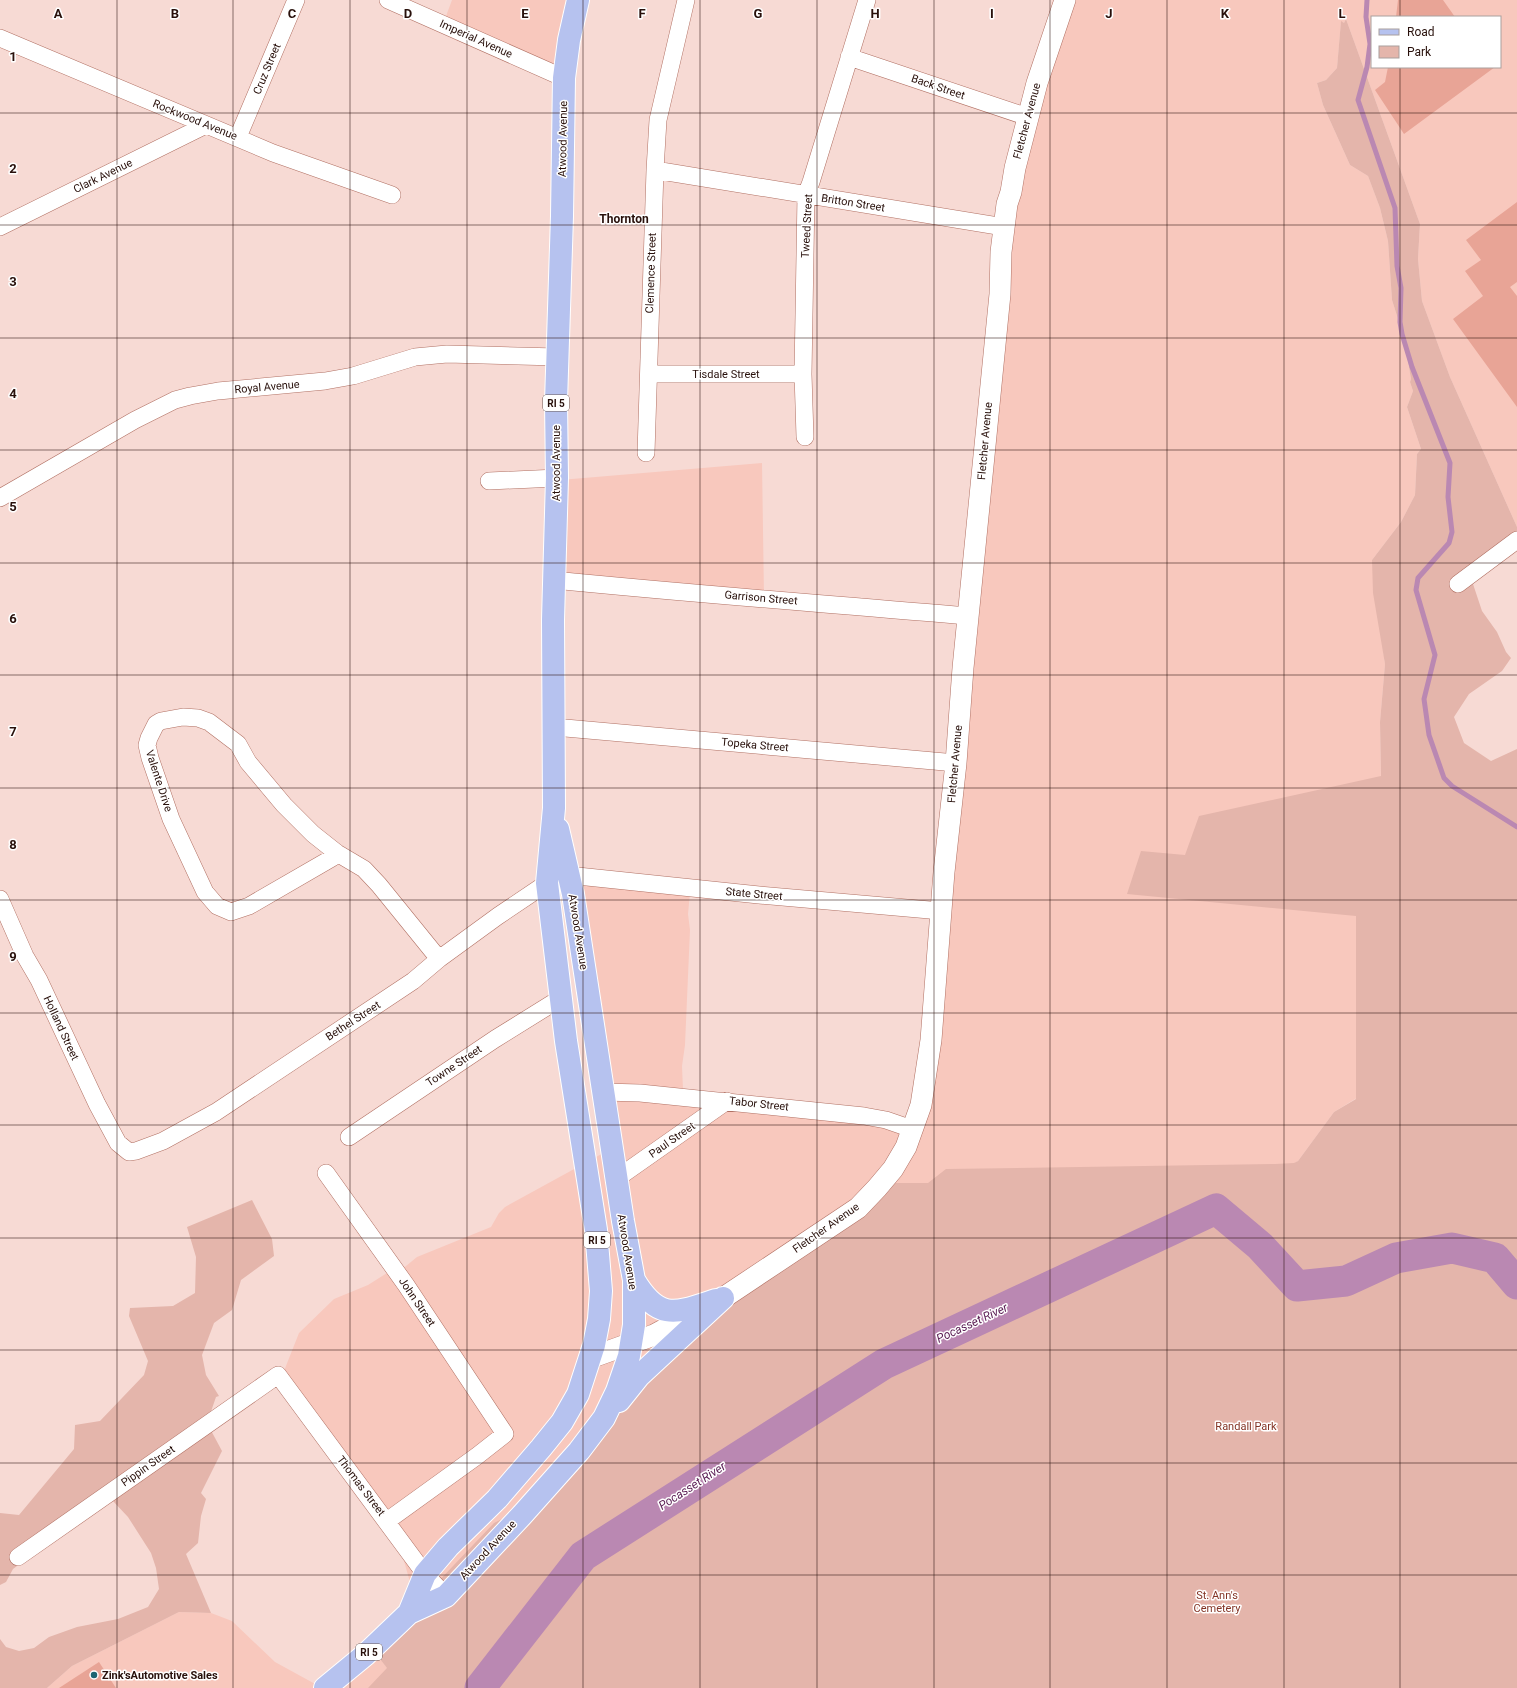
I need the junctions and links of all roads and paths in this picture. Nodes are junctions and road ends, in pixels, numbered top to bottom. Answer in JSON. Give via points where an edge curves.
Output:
{"nodes":[{"id":1,"x":296,"y":0,"type":"edge"},
{"id":2,"x":388,"y":0,"type":"edge"},
{"id":3,"x":578,"y":0,"type":"edge"},
{"id":4,"x":686,"y":0,"type":"edge"},
{"id":5,"x":867,"y":0,"type":"edge"},
{"id":6,"x":1065,"y":0,"type":"edge"},
{"id":7,"x":2,"y":44,"type":"edge"},
{"id":8,"x":849,"y":57,"type":"junction"},
{"id":9,"x":564,"y":78,"type":"junction"},
{"id":10,"x":1028,"y":117,"type":"junction"},
{"id":11,"x":206,"y":125,"type":"junction"},
{"id":12,"x":238,"y":137,"type":"junction"},
{"id":13,"x":655,"y":170,"type":"junction"},
{"id":14,"x":392,"y":195,"type":"dead end"},
{"id":15,"x":806,"y":195,"type":"junction"},
{"id":16,"x":0,"y":227,"type":"edge"},
{"id":17,"x":1004,"y":227,"type":"junction"},
{"id":18,"x":558,"y":357,"type":"junction"},
{"id":19,"x":649,"y":374,"type":"junction"},
{"id":20,"x":803,"y":374,"type":"junction"},
{"id":21,"x":806,"y":438,"type":"dead end"},
{"id":22,"x":646,"y":453,"type":"dead end"},
{"id":23,"x":557,"y":478,"type":"junction"},
{"id":24,"x":489,"y":481,"type":"dead end"},
{"id":25,"x":0,"y":498,"type":"edge"},
{"id":26,"x":1517,"y":540,"type":"edge"},
{"id":27,"x":554,"y":580,"type":"junction"},
{"id":28,"x":1458,"y":584,"type":"dead end"},
{"id":29,"x":968,"y":616,"type":"junction"},
{"id":30,"x":554,"y":727,"type":"junction"},
{"id":31,"x":956,"y":763,"type":"junction"},
{"id":32,"x":554,"y":808,"type":"junction"},
{"id":33,"x":337,"y":853,"type":"junction"},
{"id":34,"x":568,"y":875,"type":"junction"},
{"id":35,"x":546,"y":883,"type":"junction"},
{"id":36,"x":0,"y":899,"type":"edge"},
{"id":37,"x":941,"y":911,"type":"junction"},
{"id":38,"x":439,"y":959,"type":"junction"},
{"id":39,"x":561,"y":998,"type":"junction"},
{"id":40,"x":603,"y":1092,"type":"junction"},
{"id":41,"x":727,"y":1100,"type":"junction"},
{"id":42,"x":912,"y":1129,"type":"junction"},
{"id":43,"x":349,"y":1137,"type":"dead end"},
{"id":44,"x":129,"y":1152,"type":"joint"},
{"id":45,"x":326,"y":1173,"type":"dead end"},
{"id":46,"x":616,"y":1179,"type":"junction"},
{"id":47,"x":634,"y":1280,"type":"junction"},
{"id":48,"x":723,"y":1298,"type":"junction"},
{"id":49,"x":632,"y":1343,"type":"junction"},
{"id":50,"x":590,"y":1358,"type":"junction"},
{"id":51,"x":278,"y":1375,"type":"joint"},
{"id":52,"x":604,"y":1418,"type":"junction"},
{"id":53,"x":387,"y":1521,"type":"junction"},
{"id":54,"x":18,"y":1557,"type":"dead end"},
{"id":55,"x":425,"y":1574,"type":"junction"},
{"id":56,"x":446,"y":1596,"type":"junction"},
{"id":57,"x":409,"y":1613,"type":"junction"},
{"id":58,"x":325,"y":1688,"type":"edge"}],
"edges":[{"from":1,"to":12,"type":"street","name":"Cruz Street"},
{"from":2,"to":9,"type":"street","name":"Imperial Avenue"},
{"from":3,"to":9,"type":"main road","name":"Atwood Avenue","number":"RI 5"},
{"from":4,"to":13,"type":"street","name":"Clemence Street","via":[[658,120]]},
{"from":5,"to":8,"type":"street","name":"Tweed Street"},
{"from":6,"to":10,"type":"street","name":"Fletcher Avenue"},
{"from":7,"to":11,"type":"street","name":"Rockwood Avenue"},
{"from":8,"to":10,"type":"street","name":"Back Street"},
{"from":8,"to":15,"type":"street","name":"Tweed Street"},
{"from":9,"to":18,"type":"main road","name":"Atwood Avenue","number":"RI 5"},
{"from":10,"to":17,"type":"street","name":"Fletcher Avenue"},
{"from":11,"to":12,"type":"street","name":"Rockwood Avenue"},
{"from":11,"to":16,"type":"street","name":"Clark Avenue"},
{"from":12,"to":14,"type":"street","name":"Rockwood Avenue"},
{"from":13,"to":15,"type":"street","name":"Britton Street"},
{"from":13,"to":19,"type":"street","name":"Clemence Street"},
{"from":15,"to":17,"type":"street","name":"Britton Street"},
{"from":15,"to":20,"type":"street","name":"Tweed Street"},
{"from":17,"to":29,"type":"street","name":"Fletcher Avenue","via":[[1000,294]]},
{"from":18,"to":23,"type":"main road","name":"Atwood Avenue","number":"RI 5"},
{"from":18,"to":25,"type":"street","name":"Royal Avenue","via":[[447,354],[415,357],[353,376],[325,381],[190,396],[175,400],[135,420]]},
{"from":19,"to":20,"type":"street","name":"Tisdale Street"},
{"from":19,"to":22,"type":"street","name":"Clemence Street"},
{"from":20,"to":21,"type":"street","name":"Tweed Street"},
{"from":23,"to":24,"type":"street"},
{"from":23,"to":27,"type":"main road","name":"Atwood Avenue","number":"RI 5"},
{"from":26,"to":28,"type":"street"},
{"from":27,"to":29,"type":"street","name":"Garrison Street"},
{"from":27,"to":30,"type":"main road","name":"Atwood Avenue","number":"RI 5"},
{"from":29,"to":31,"type":"street","name":"Fletcher Avenue"},
{"from":30,"to":31,"type":"street","name":"Topeka Street"},
{"from":30,"to":32,"type":"main road","name":"Atwood Avenue","number":"RI 5"},
{"from":31,"to":37,"type":"street","name":"Fletcher Avenue"},
{"from":32,"to":34,"type":"main road","name":"Atwood Avenue","number":"RI 5"},
{"from":32,"to":35,"type":"main road","name":"Atwood Avenue","number":"RI 5"},
{"from":33,"to":33,"type":"street","name":"Valente Drive","via":[[313,834],[284,805],[248,762],[238,744],[209,722],[183,717],[162,720],[156,724],[148,738],[150,758],[174,825],[205,892],[217,906],[231,912],[249,906]]},
{"from":33,"to":38,"type":"street","name":"Valente Drive","via":[[364,869]]},
{"from":34,"to":35,"type":"street","name":"Bethel Street"},
{"from":34,"to":37,"type":"street","name":"State Street"},
{"from":34,"to":40,"type":"main road","name":"Atwood Avenue","number":"RI 5"},
{"from":35,"to":38,"type":"street","name":"Bethel Street"},
{"from":35,"to":39,"type":"main road","name":"Atwood Avenue","number":"RI 5"},
{"from":36,"to":44,"type":"street","name":"Holland Street","via":[[25,956],[98,1104],[118,1143]]},
{"from":37,"to":42,"type":"street","name":"Fletcher Avenue","via":[[931,1040],[921,1105]]},
{"from":38,"to":44,"type":"street","name":"Bethel Street","via":[[413,982],[216,1112],[163,1141]]},
{"from":39,"to":43,"type":"street","name":"Towne Street"},
{"from":39,"to":50,"type":"main road","name":"Atwood Avenue","number":"RI 5","via":[[596,1230],[601,1291],[598,1325]]},
{"from":40,"to":41,"type":"street","name":"Tabor Street"},
{"from":40,"to":46,"type":"main road","name":"Atwood Avenue","number":"RI 5"},
{"from":41,"to":42,"type":"street","name":"Tabor Street","via":[[864,1116]]},
{"from":41,"to":46,"type":"street","name":"Paul Street"},
{"from":42,"to":48,"type":"street","name":"Fletcher Avenue","via":[[906,1147],[893,1169],[858,1208]]},
{"from":45,"to":53,"type":"street","name":"John Street","via":[[406,1285],[505,1434]]},
{"from":46,"to":47,"type":"main road","name":"Atwood Avenue","number":"RI 5"},
{"from":47,"to":48,"type":"main road","via":[[642,1294],[655,1307],[672,1311]]},
{"from":47,"to":49,"type":"main road","name":"Atwood Avenue","number":"RI 5"},
{"from":48,"to":49,"type":"street","name":"Fletcher Avenue","via":[[654,1335]]},
{"from":48,"to":52,"type":"main road","via":[[639,1376]]},
{"from":49,"to":50,"type":"street","name":"Fletcher Avenue"},
{"from":49,"to":52,"type":"main road","name":"Atwood Avenue","number":"RI 5","via":[[617,1391]]},
{"from":50,"to":55,"type":"main road","name":"Atwood Avenue","number":"RI 5","via":[[578,1394],[562,1422],[497,1498]]},
{"from":51,"to":53,"type":"street","name":"Thomas Street"},
{"from":51,"to":54,"type":"street","name":"Pippin Street"},
{"from":52,"to":56,"type":"main road","name":"Atwood Avenue","number":"RI 5","via":[[574,1457]]},
{"from":53,"to":55,"type":"street","name":"Thomas Street"},
{"from":55,"to":56,"type":"street","name":"Thomas Street"},
{"from":55,"to":57,"type":"main road","name":"Atwood Avenue","number":"RI 5"},
{"from":56,"to":57,"type":"main road","name":"Atwood Avenue","number":"RI 5"},
{"from":57,"to":58,"type":"main road","name":"Atwood Avenue","number":"RI 5","via":[[365,1655]]}]}
